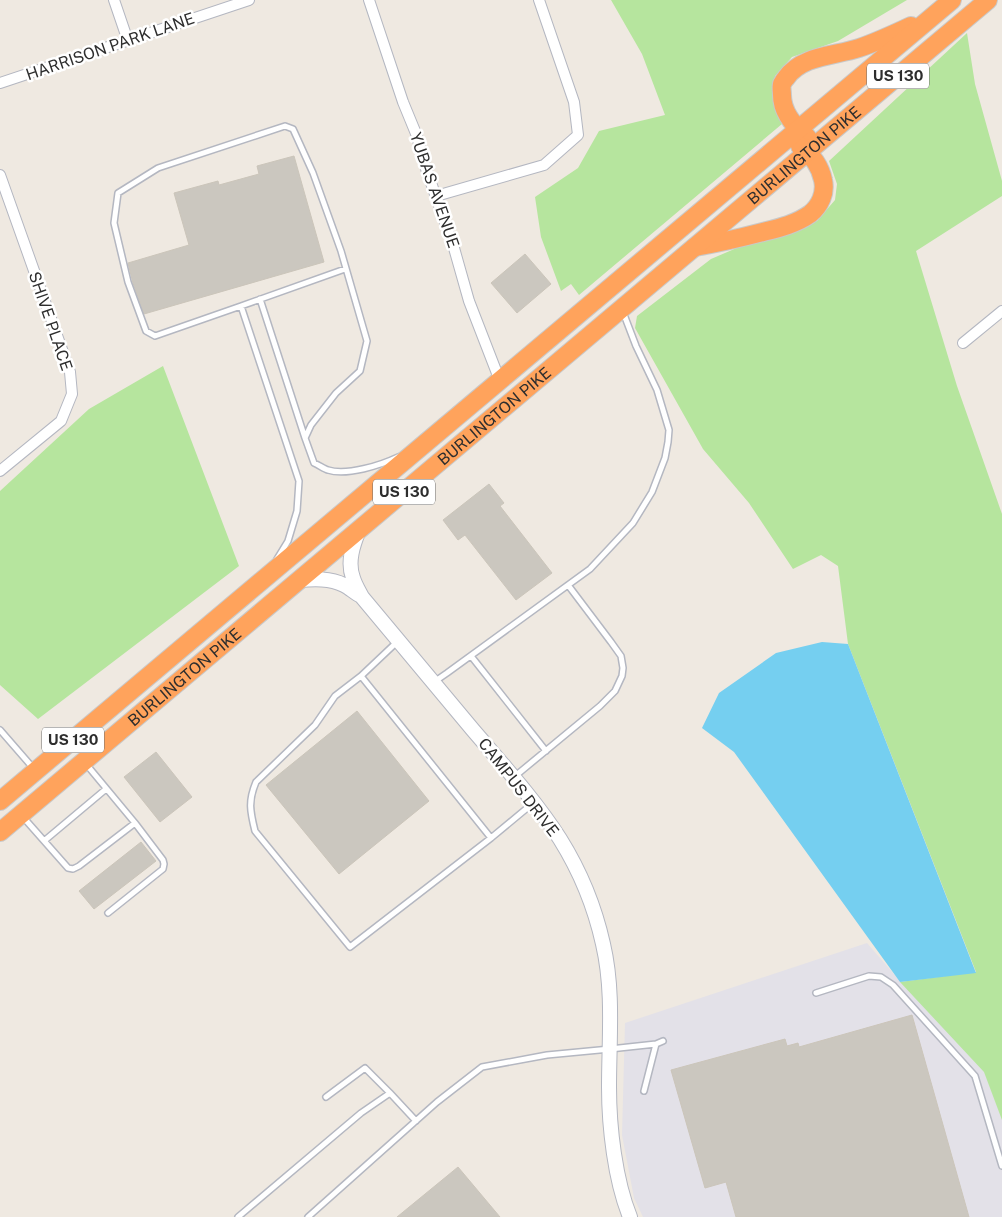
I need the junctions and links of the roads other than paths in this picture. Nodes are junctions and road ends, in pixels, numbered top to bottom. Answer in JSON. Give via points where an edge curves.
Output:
{"nodes":[{"id":1,"x":114,"y":0,"type":"edge"},
{"id":2,"x":249,"y":0,"type":"edge"},
{"id":3,"x":369,"y":0,"type":"edge"},
{"id":4,"x":540,"y":0,"type":"edge"},
{"id":5,"x":952,"y":0,"type":"edge"},
{"id":6,"x":988,"y":0,"type":"edge"},
{"id":7,"x":936,"y":13,"type":"junction"},
{"id":8,"x":128,"y":41,"type":"junction"},
{"id":9,"x":0,"y":83,"type":"edge"},
{"id":10,"x":792,"y":135,"type":"junction"},
{"id":11,"x":814,"y":147,"type":"junction"},
{"id":12,"x":0,"y":175,"type":"edge"},
{"id":13,"x":436,"y":196,"type":"junction"},
{"id":14,"x":5,"y":206,"type":"edge"},
{"id":15,"x":694,"y":248,"type":"junction"},
{"id":16,"x":345,"y":269,"type":"junction"},
{"id":17,"x":260,"y":299,"type":"junction"},
{"id":18,"x":241,"y":306,"type":"junction"},
{"id":19,"x":622,"y":309,"type":"junction"},
{"id":20,"x":1002,"y":311,"type":"edge"},
{"id":21,"x":963,"y":343,"type":"dead end"},
{"id":22,"x":500,"y":381,"type":"junction"},
{"id":23,"x":305,"y":438,"type":"junction"},
{"id":24,"x":424,"y":445,"type":"junction"},
{"id":25,"x":0,"y":471,"type":"edge"},
{"id":26,"x":359,"y":530,"type":"junction"},
{"id":27,"x":263,"y":580,"type":"junction"},
{"id":28,"x":299,"y":580,"type":"junction"},
{"id":29,"x":568,"y":585,"type":"junction"},
{"id":30,"x":362,"y":597,"type":"junction"},
{"id":31,"x":398,"y":640,"type":"junction"},
{"id":32,"x":471,"y":656,"type":"junction"},
{"id":33,"x":361,"y":676,"type":"junction"},
{"id":34,"x":433,"y":682,"type":"junction"},
{"id":35,"x":0,"y":730,"type":"edge"},
{"id":36,"x":546,"y":751,"type":"junction"},
{"id":37,"x":84,"y":762,"type":"junction"},
{"id":38,"x":36,"y":771,"type":"junction"},
{"id":39,"x":513,"y":778,"type":"junction"},
{"id":40,"x":106,"y":789,"type":"junction"},
{"id":41,"x":0,"y":801,"type":"edge"},
{"id":42,"x":534,"y":802,"type":"junction"},
{"id":43,"x":21,"y":814,"type":"junction"},
{"id":44,"x":134,"y":823,"type":"junction"},
{"id":45,"x":0,"y":832,"type":"edge"},
{"id":46,"x":491,"y":838,"type":"junction"},
{"id":47,"x":44,"y":841,"type":"junction"},
{"id":48,"x":108,"y":913,"type":"dead end"},
{"id":49,"x":816,"y":992,"type":"dead end"},
{"id":50,"x":663,"y":1041,"type":"dead end"},
{"id":51,"x":656,"y":1044,"type":"junction"},
{"id":52,"x":610,"y":1049,"type":"junction"},
{"id":53,"x":644,"y":1091,"type":"dead end"},
{"id":54,"x":390,"y":1093,"type":"junction"},
{"id":55,"x":326,"y":1097,"type":"dead end"},
{"id":56,"x":416,"y":1121,"type":"junction"},
{"id":57,"x":1002,"y":1166,"type":"edge"},
{"id":58,"x":238,"y":1217,"type":"edge"},
{"id":59,"x":308,"y":1217,"type":"edge"},
{"id":60,"x":630,"y":1217,"type":"edge"}],
"edges":[{"from":1,"to":8,"type":"street"},
{"from":2,"to":8,"type":"street","name":"HARRISON PARK LANE"},
{"from":3,"to":13,"type":"street","name":"YUBAS AVENUE"},
{"from":4,"to":13,"type":"street","via":[[574,102],[578,135],[544,165]]},
{"from":5,"to":7,"type":"highway","name":"BURLINGTON PIKE","number":"US 130"},
{"from":6,"to":11,"type":"highway","name":"BURLINGTON PIKE","number":"US 130"},
{"from":7,"to":10,"type":"highway","name":"BURLINGTON PIKE","number":"US 130"},
{"from":7,"to":10,"type":"highway","via":[[894,35],[803,63],[791,71],[782,83],[782,100]]},
{"from":8,"to":9,"type":"street","name":"HARRISON PARK LANE"},
{"from":10,"to":11,"type":"highway","via":[[810,139]]},
{"from":10,"to":22,"type":"highway","name":"BURLINGTON PIKE","number":"US 130"},
{"from":11,"to":15,"type":"highway","name":"BURLINGTON PIKE","number":"US 130"},
{"from":11,"to":15,"type":"highway","via":[[824,192],[820,203],[810,213],[779,228]]},
{"from":12,"to":14,"type":"street","name":"SHIVE PLACE"},
{"from":13,"to":22,"type":"street","name":"YUBAS AVENUE","via":[[469,301]]},
{"from":14,"to":25,"type":"street","name":"SHIVE PLACE","via":[[70,372],[72,394],[61,421]]},
{"from":15,"to":19,"type":"highway","name":"BURLINGTON PIKE","number":"US 130"},
{"from":16,"to":17,"type":"lane"},
{"from":16,"to":18,"type":"lane","via":[[313,173],[294,129],[285,126],[158,168],[118,193],[114,223],[128,282],[146,331],[155,336]]},
{"from":16,"to":23,"type":"lane","via":[[367,341],[360,371],[336,393],[311,424]]},
{"from":17,"to":18,"type":"lane"},
{"from":17,"to":23,"type":"lane"},
{"from":18,"to":27,"type":"lane","via":[[299,481],[291,534]]},
{"from":19,"to":26,"type":"highway","name":"BURLINGTON PIKE","number":"US 130"},
{"from":19,"to":29,"type":"lane","via":[[657,390],[669,430],[667,450],[652,492],[633,523],[590,568]]},
{"from":20,"to":21,"type":"street"},
{"from":22,"to":24,"type":"highway","name":"BURLINGTON PIKE","number":"US 130"},
{"from":23,"to":24,"type":"lane","via":[[314,463],[329,471],[354,471],[386,463]]},
{"from":24,"to":27,"type":"highway","name":"BURLINGTON PIKE","number":"US 130"},
{"from":26,"to":28,"type":"highway","name":"BURLINGTON PIKE","number":"US 130"},
{"from":26,"to":30,"type":"street","name":"CAMPUS DRIVE","via":[[350,564]]},
{"from":27,"to":38,"type":"highway","name":"BURLINGTON PIKE","number":"US 130"},
{"from":28,"to":30,"type":"street","name":"CAMPUS DRIVE","via":[[329,580],[343,584]]},
{"from":28,"to":37,"type":"highway","name":"BURLINGTON PIKE","number":"US 130"},
{"from":29,"to":32,"type":"lane"},
{"from":29,"to":36,"type":"lane","via":[[620,656],[622,676],[615,690],[600,706]]},
{"from":30,"to":31,"type":"street","name":"CAMPUS DRIVE"},
{"from":31,"to":33,"type":"lane"},
{"from":31,"to":34,"type":"street","name":"CAMPUS DRIVE"},
{"from":32,"to":34,"type":"lane"},
{"from":32,"to":36,"type":"lane"},
{"from":33,"to":46,"type":"lane"},
{"from":33,"to":46,"type":"lane","via":[[335,696],[315,725],[256,782],[251,794],[250,813],[254,832],[350,946]]},
{"from":34,"to":39,"type":"street","name":"CAMPUS DRIVE"},
{"from":35,"to":38,"type":"lane"},
{"from":36,"to":39,"type":"lane"},
{"from":37,"to":40,"type":"lane"},
{"from":37,"to":43,"type":"highway","name":"BURLINGTON PIKE","number":"US 130"},
{"from":38,"to":41,"type":"highway","name":"BURLINGTON PIKE","number":"US 130"},
{"from":39,"to":42,"type":"street","name":"CAMPUS DRIVE"},
{"from":40,"to":44,"type":"lane"},
{"from":40,"to":47,"type":"lane"},
{"from":42,"to":46,"type":"lane"},
{"from":42,"to":52,"type":"street","name":"CAMPUS DRIVE","via":[[577,870],[592,907],[608,974]]},
{"from":43,"to":45,"type":"highway","name":"BURLINGTON PIKE","number":"US 130"},
{"from":43,"to":47,"type":"lane"},
{"from":44,"to":47,"type":"lane","via":[[73,869],[68,868]]},
{"from":44,"to":48,"type":"lane","via":[[163,860],[163,869]]},
{"from":49,"to":57,"type":"lane","via":[[869,976],[894,985],[975,1076]]},
{"from":50,"to":51,"type":"lane"},
{"from":51,"to":52,"type":"lane"},
{"from":51,"to":53,"type":"lane"},
{"from":52,"to":56,"type":"lane","via":[[548,1055],[482,1067]]},
{"from":52,"to":60,"type":"street","name":"CAMPUS DRIVE","via":[[609,1108],[622,1194]]},
{"from":54,"to":55,"type":"lane","via":[[366,1068]]},
{"from":54,"to":56,"type":"lane"},
{"from":54,"to":58,"type":"lane","via":[[361,1113]]},
{"from":56,"to":59,"type":"lane"}]}
